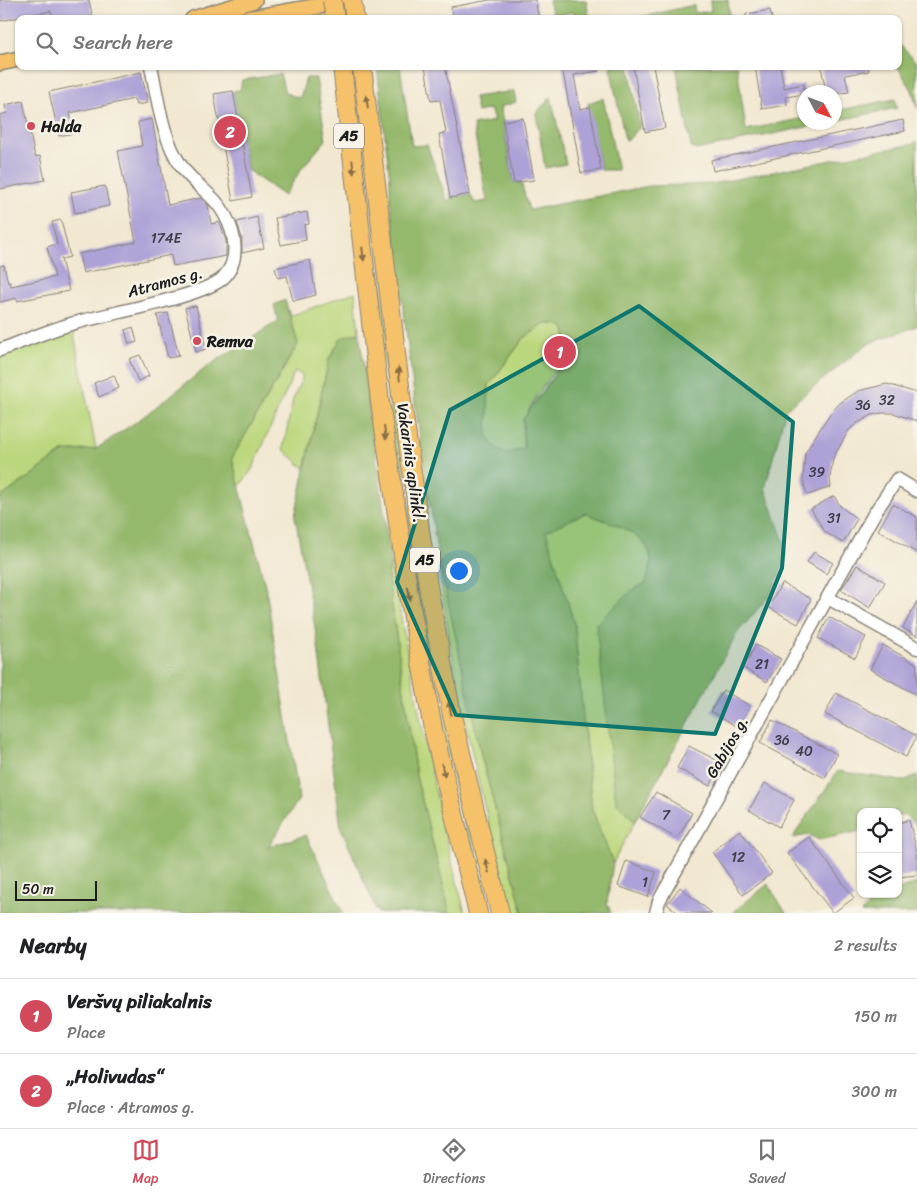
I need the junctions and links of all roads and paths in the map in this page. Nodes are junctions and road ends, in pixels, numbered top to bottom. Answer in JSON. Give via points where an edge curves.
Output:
{"nodes":[{"id":1,"x":254,"y":0,"type":"edge"},
{"id":2,"x":332,"y":0,"type":"edge"},
{"id":3,"x":353,"y":0,"type":"edge"},
{"id":4,"x":206,"y":15,"type":"edge"},
{"id":5,"x":269,"y":15,"type":"edge"},
{"id":6,"x":334,"y":15,"type":"edge"},
{"id":7,"x":355,"y":15,"type":"edge"},
{"id":8,"x":15,"y":60,"type":"edge"},
{"id":9,"x":0,"y":63,"type":"edge"},
{"id":10,"x":153,"y":70,"type":"edge"},
{"id":11,"x":342,"y":70,"type":"edge"},
{"id":12,"x":362,"y":70,"type":"edge"},
{"id":13,"x":0,"y":350,"type":"edge"},
{"id":14,"x":917,"y":490,"type":"edge"},
{"id":15,"x":828,"y":598,"type":"junction"},
{"id":16,"x":917,"y":648,"type":"edge"},
{"id":17,"x":478,"y":913,"type":"edge"},
{"id":18,"x":500,"y":913,"type":"edge"},
{"id":19,"x":656,"y":913,"type":"edge"}],
"edges":[{"from":1,"to":4,"type":"main road"},
{"from":2,"to":6,"type":"highway","bridge":true},
{"from":3,"to":5,"type":"main road"},
{"from":3,"to":7,"type":"highway","bridge":true},
{"from":8,"to":9,"type":"main road"},
{"from":10,"to":13,"type":"street","name":"Atramos g.","via":[[172,149],[189,177],[212,197],[228,220],[235,259],[212,287],[72,324]]},
{"from":11,"to":17,"type":"highway","name":"Vakarinis aplinkl.","number":"A5","one_way":true,"via":[[380,402],[409,595],[433,730]]},
{"from":18,"to":12,"type":"highway","name":"Vakarinis aplinkl.","number":"A5","one_way":true,"via":[[452,716],[428,586],[401,395]]},
{"from":14,"to":15,"type":"street","name":"Gabijos g.","via":[[897,479]]},
{"from":15,"to":16,"type":"street"},
{"from":15,"to":19,"type":"street","name":"Gabijos g.","via":[[659,901]]}]}
